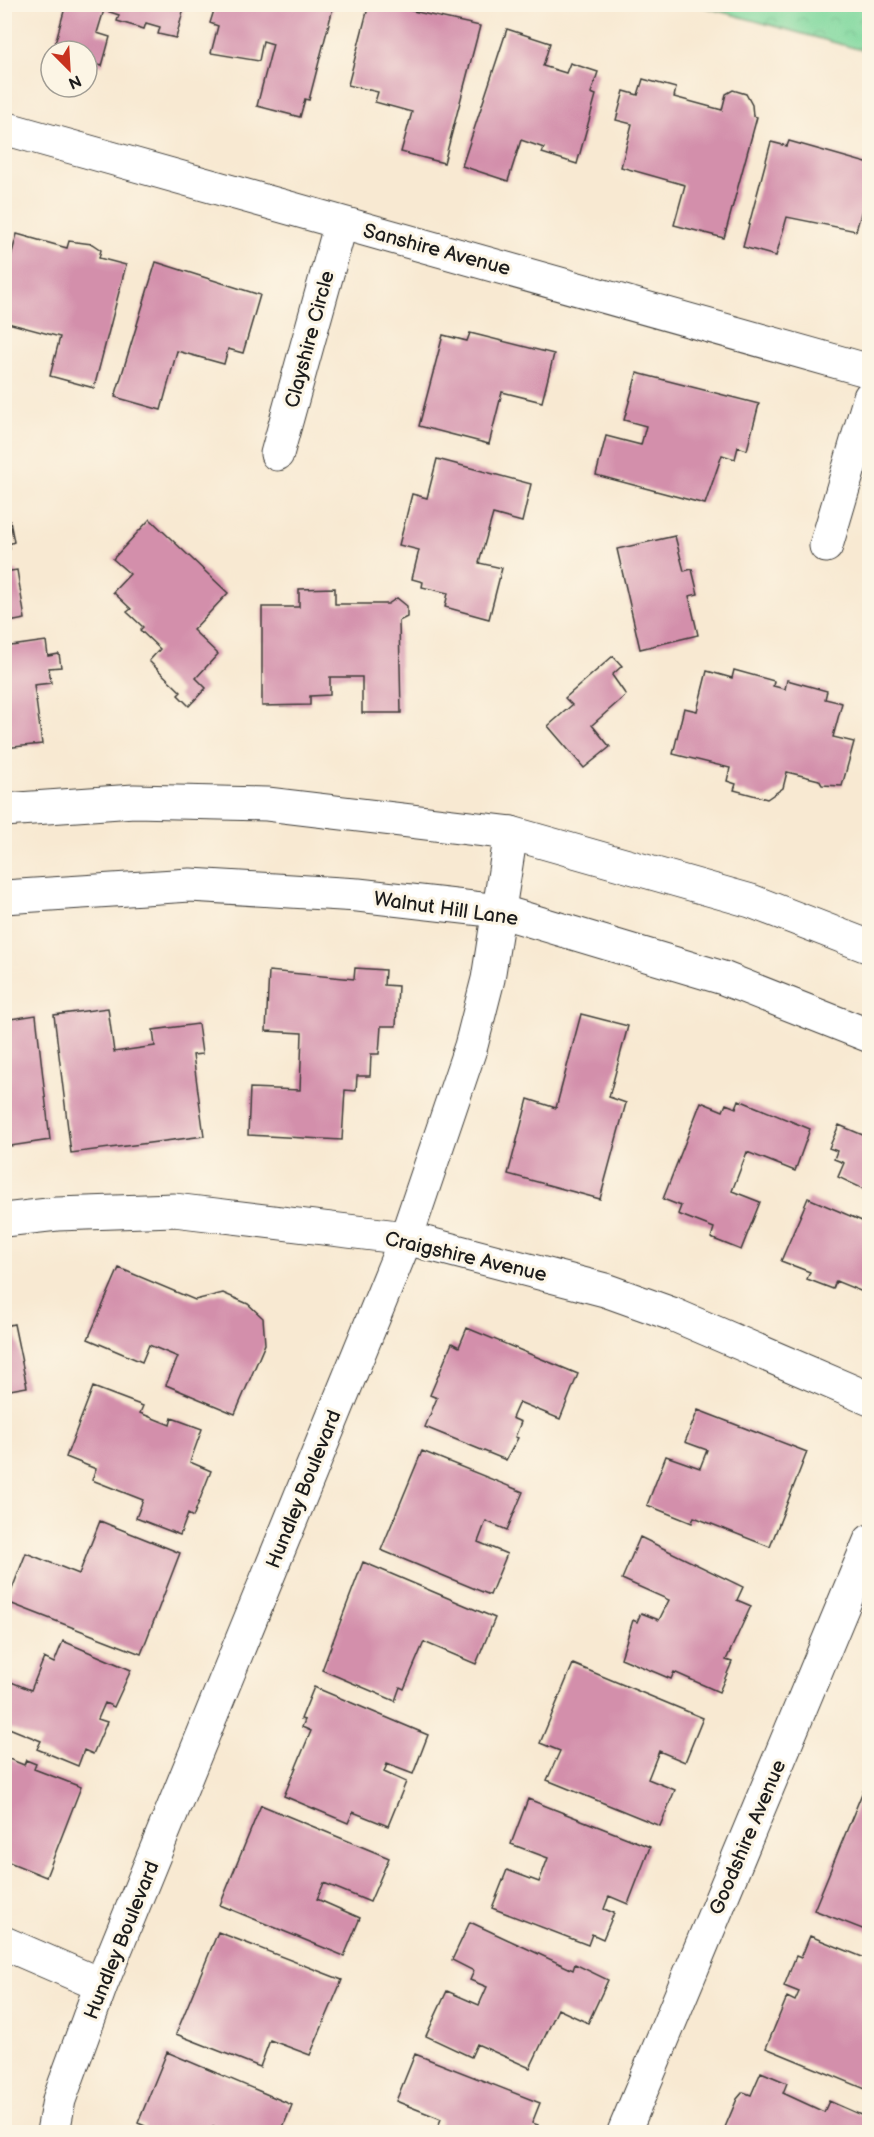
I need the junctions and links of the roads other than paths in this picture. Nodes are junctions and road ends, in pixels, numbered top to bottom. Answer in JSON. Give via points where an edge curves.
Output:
{"nodes":[{"id":1,"x":4,"y":128,"type":"edge"},
{"id":2,"x":341,"y":223,"type":"junction"},
{"id":3,"x":870,"y":370,"type":"edge"},
{"id":4,"x":870,"y":397,"type":"edge"},
{"id":5,"x":278,"y":454,"type":"dead end"},
{"id":6,"x":826,"y":546,"type":"dead end"},
{"id":7,"x":4,"y":810,"type":"edge"},
{"id":8,"x":511,"y":833,"type":"junction"},
{"id":9,"x":4,"y":897,"type":"edge"},
{"id":10,"x":500,"y":911,"type":"junction"},
{"id":11,"x":870,"y":946,"type":"edge"},
{"id":12,"x":870,"y":1036,"type":"edge"},
{"id":13,"x":4,"y":1220,"type":"edge"},
{"id":14,"x":406,"y":1238,"type":"junction"},
{"id":15,"x":870,"y":1399,"type":"edge"},
{"id":16,"x":870,"y":1541,"type":"edge"},
{"id":17,"x":4,"y":1943,"type":"edge"},
{"id":18,"x":101,"y":1985,"type":"junction"},
{"id":19,"x":53,"y":2133,"type":"edge"},
{"id":20,"x":624,"y":2133,"type":"edge"}],
"edges":[{"from":1,"to":2,"type":"street","name":"Sanshire Avenue"},
{"from":2,"to":3,"type":"street","name":"Sanshire Avenue"},
{"from":2,"to":5,"type":"street","name":"Clayshire Circle"},
{"from":4,"to":6,"type":"street"},
{"from":7,"to":8,"type":"street","via":[[134,801],[267,804]]},
{"from":8,"to":10,"type":"street","name":"Hundley Boulevard"},
{"from":8,"to":11,"type":"street","via":[[751,901]]},
{"from":9,"to":10,"type":"street","name":"Walnut Hill Lane","via":[[190,885],[358,895]]},
{"from":10,"to":12,"type":"street","name":"Walnut Hill Lane","via":[[723,978]]},
{"from":10,"to":14,"type":"street","name":"Hundley Boulevard","via":[[471,1046]]},
{"from":13,"to":14,"type":"street","name":"Craigshire Avenue","via":[[50,1214],[174,1210]]},
{"from":14,"to":15,"type":"street","name":"Craigshire Avenue","via":[[616,1294]]},
{"from":14,"to":18,"type":"street","name":"Hundley Boulevard"},
{"from":16,"to":20,"type":"street","name":"Goodshire Avenue"},
{"from":17,"to":18,"type":"street"},
{"from":18,"to":19,"type":"street","name":"Hundley Boulevard","via":[[59,2100]]}]}
